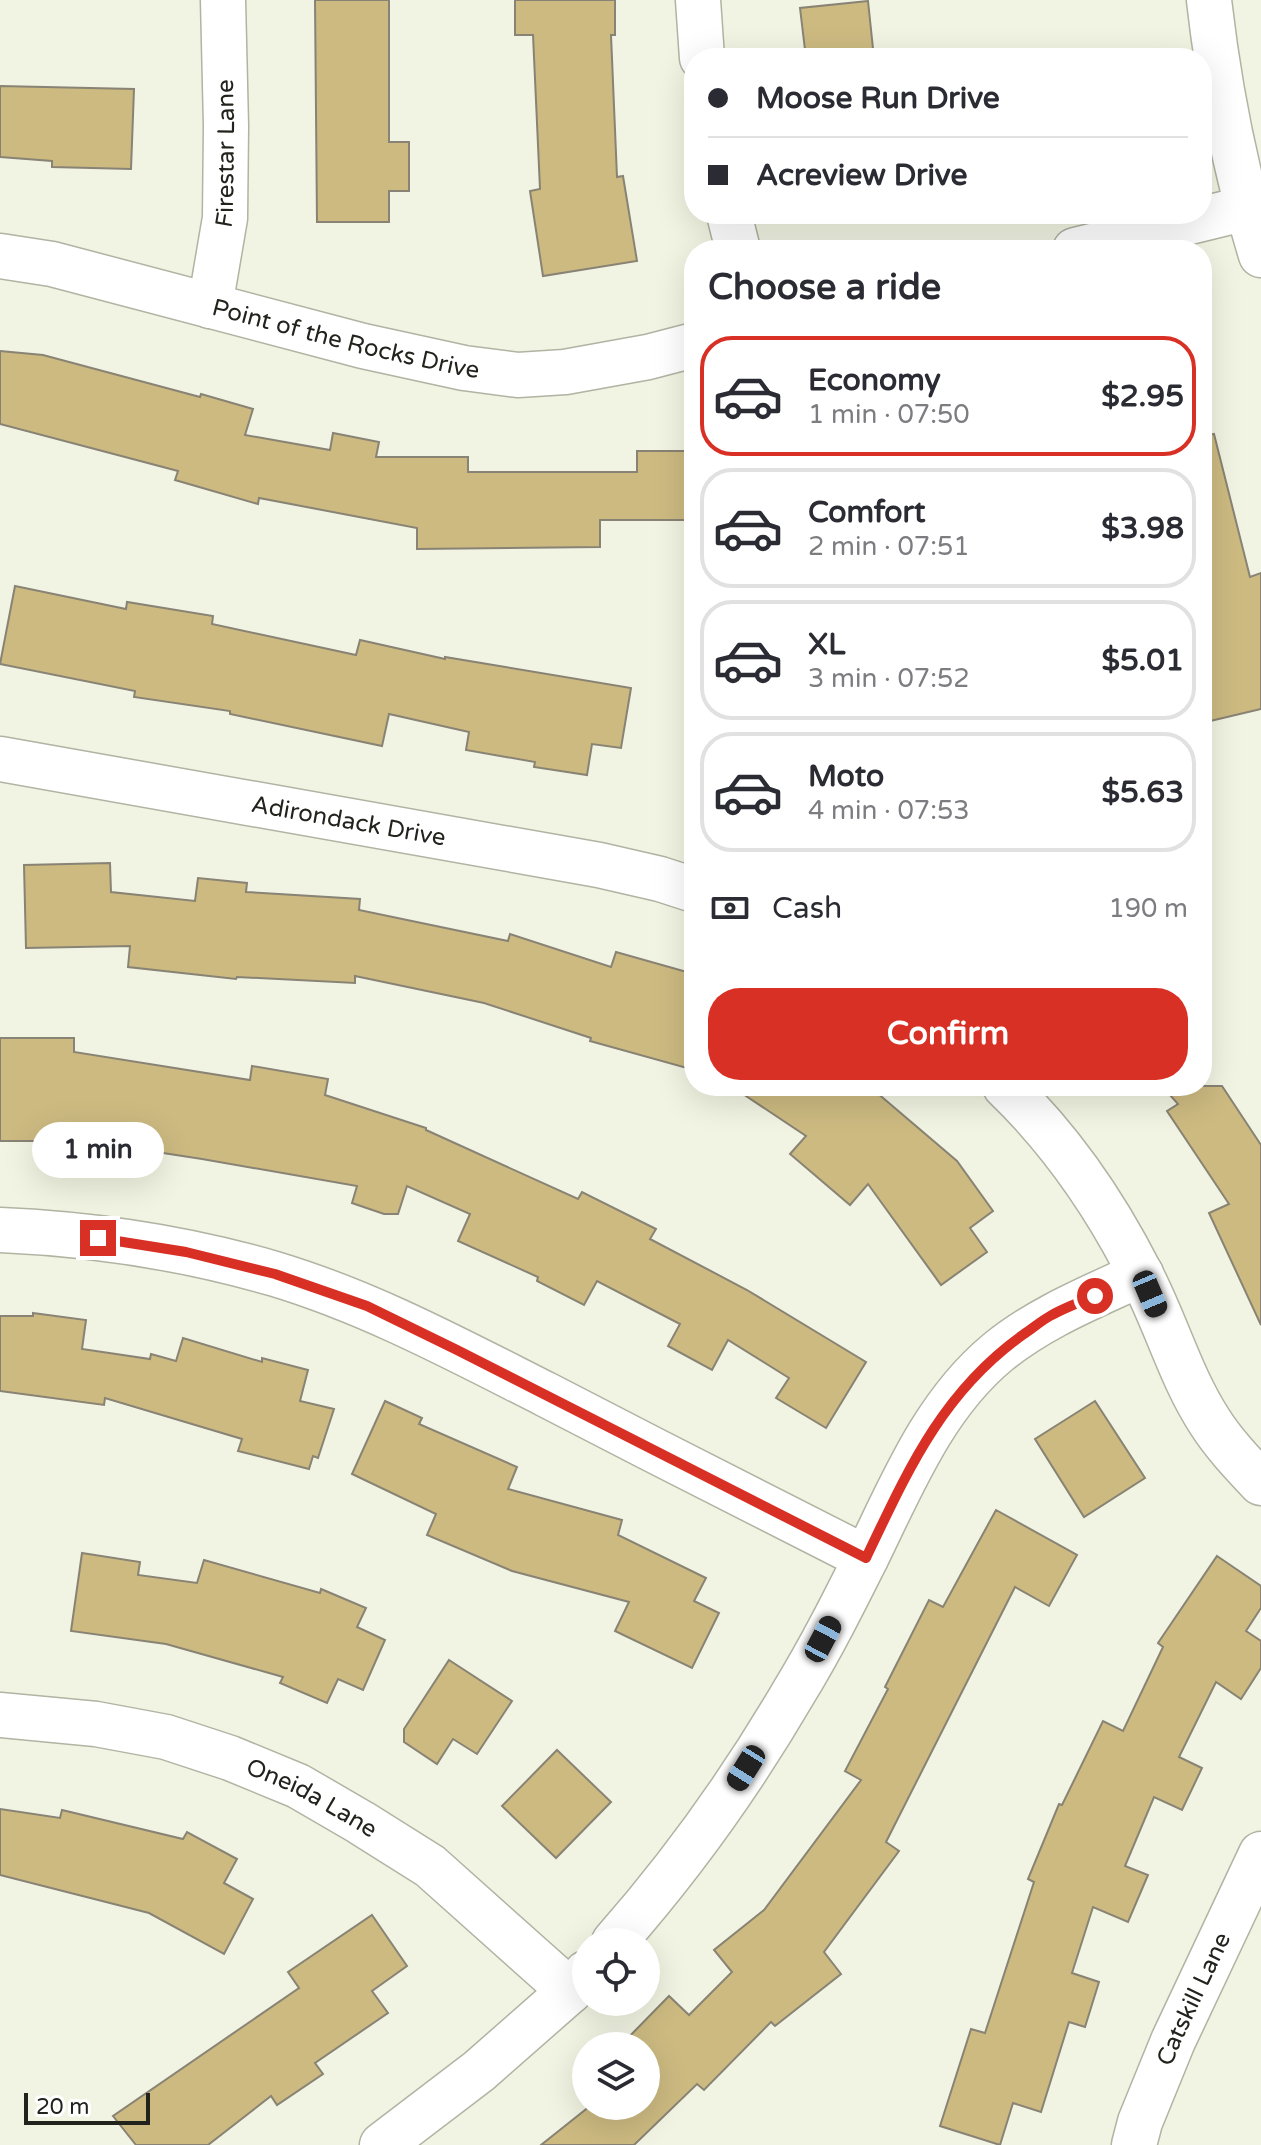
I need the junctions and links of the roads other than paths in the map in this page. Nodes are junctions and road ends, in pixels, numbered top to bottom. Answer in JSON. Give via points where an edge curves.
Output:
{"nodes":[{"id":1,"x":223,"y":0,"type":"edge"},
{"id":2,"x":698,"y":0,"type":"edge"},
{"id":3,"x":1209,"y":0,"type":"edge"},
{"id":4,"x":701,"y":48,"type":"edge"},
{"id":5,"x":1247,"y":208,"type":"junction"},
{"id":6,"x":1212,"y":217,"type":"edge"},
{"id":7,"x":1181,"y":224,"type":"edge"},
{"id":8,"x":1116,"y":240,"type":"edge"},
{"id":9,"x":1261,"y":255,"type":"edge"},
{"id":10,"x":0,"y":256,"type":"edge"},
{"id":11,"x":210,"y":306,"type":"junction"},
{"id":12,"x":684,"y":348,"type":"edge"},
{"id":13,"x":0,"y":759,"type":"edge"},
{"id":14,"x":684,"y":887,"type":"edge"},
{"id":15,"x":1015,"y":1096,"type":"edge"},
{"id":16,"x":0,"y":1230,"type":"edge"},
{"id":17,"x":1141,"y":1274,"type":"junction"},
{"id":18,"x":1261,"y":1483,"type":"edge"},
{"id":19,"x":866,"y":1558,"type":"junction"},
{"id":20,"x":0,"y":1715,"type":"edge"},
{"id":21,"x":1261,"y":1854,"type":"edge"},
{"id":22,"x":626,"y":1928,"type":"edge"},
{"id":23,"x":572,"y":1977,"type":"edge"},
{"id":24,"x":572,"y":1987,"type":"edge"},
{"id":25,"x":382,"y":2145,"type":"edge"},
{"id":26,"x":1134,"y":2145,"type":"edge"}],
"edges":[{"from":1,"to":11,"type":"street","name":"Firestar Lane","via":[[225,218]]},
{"from":2,"to":4,"type":"street"},
{"from":3,"to":5,"type":"street","via":[[1223,105]]},
{"from":5,"to":6,"type":"street"},
{"from":5,"to":9,"type":"street"},
{"from":7,"to":8,"type":"street"},
{"from":10,"to":11,"type":"street","name":"Point of the Rocks Drive","via":[[52,264]]},
{"from":11,"to":12,"type":"street","name":"Point of the Rocks Drive","via":[[363,346],[518,375],[565,372]]},
{"from":13,"to":14,"type":"street","name":"Adirondack Drive","via":[[599,865]]},
{"from":15,"to":17,"type":"street","via":[[1069,1156]]},
{"from":16,"to":19,"type":"street","via":[[186,1252],[275,1274],[367,1306]]},
{"from":17,"to":18,"type":"street","via":[[1210,1422]]},
{"from":17,"to":19,"type":"street","via":[[1048,1317],[964,1386],[903,1480]]},
{"from":19,"to":22,"type":"street","via":[[794,1692],[730,1793]]},
{"from":20,"to":23,"type":"street","name":"Oneida Lane","via":[[166,1737],[298,1786],[430,1866]]},
{"from":21,"to":26,"type":"street","name":"Catskill Lane","via":[[1173,2041]]},
{"from":24,"to":25,"type":"street","via":[[479,2071]]}]}
